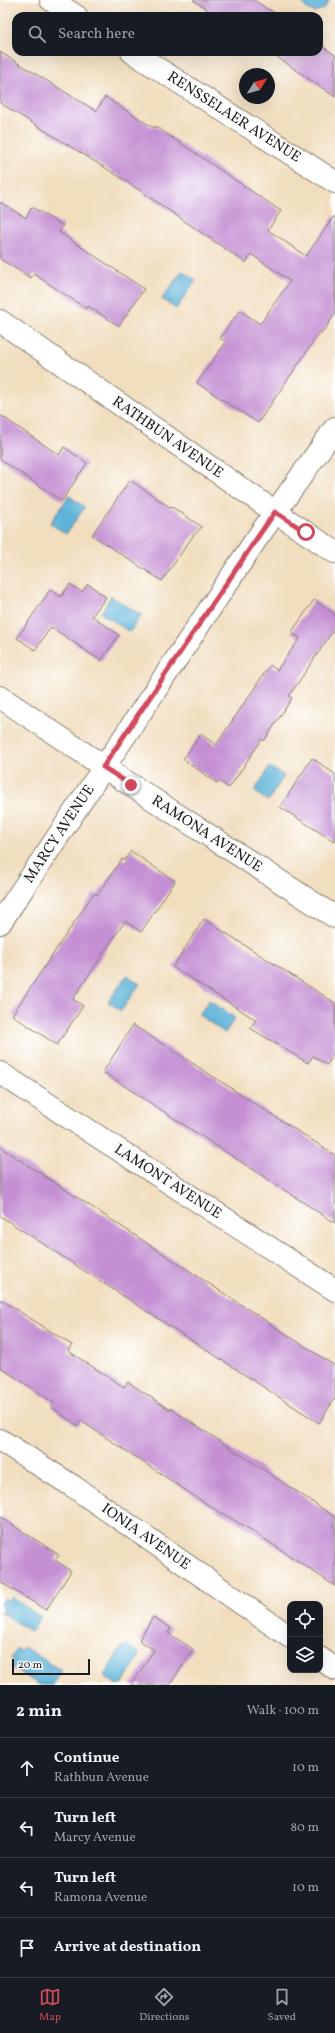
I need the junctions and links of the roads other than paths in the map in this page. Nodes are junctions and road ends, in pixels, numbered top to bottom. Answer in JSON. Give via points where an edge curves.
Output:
{"nodes":[{"id":1,"x":51,"y":0,"type":"edge"},
{"id":2,"x":70,"y":12,"type":"edge"},
{"id":3,"x":138,"y":56,"type":"edge"},
{"id":4,"x":335,"y":182,"type":"edge"},
{"id":5,"x":0,"y":321,"type":"edge"},
{"id":6,"x":335,"y":428,"type":"edge"},
{"id":7,"x":275,"y":512,"type":"junction"},
{"id":8,"x":335,"y":552,"type":"edge"},
{"id":9,"x":0,"y":697,"type":"edge"},
{"id":10,"x":103,"y":767,"type":"junction"},
{"id":11,"x":335,"y":918,"type":"edge"},
{"id":12,"x":0,"y":923,"type":"edge"},
{"id":13,"x":0,"y":1073,"type":"edge"},
{"id":14,"x":335,"y":1290,"type":"edge"},
{"id":15,"x":0,"y":1440,"type":"edge"},
{"id":16,"x":287,"y":1635,"type":"edge"},
{"id":17,"x":323,"y":1660,"type":"edge"},
{"id":18,"x":335,"y":1669,"type":"edge"}],
"edges":[{"from":1,"to":2,"type":"street"},
{"from":3,"to":4,"type":"street","name":"RENSSELAER AVENUE"},
{"from":5,"to":7,"type":"street","name":"RATHBUN AVENUE"},
{"from":6,"to":7,"type":"street","name":"MARCY AVENUE"},
{"from":7,"to":8,"type":"street","name":"RATHBUN AVENUE"},
{"from":7,"to":10,"type":"street","name":"MARCY AVENUE"},
{"from":9,"to":10,"type":"street","name":"RAMONA AVENUE"},
{"from":10,"to":11,"type":"street","name":"RAMONA AVENUE"},
{"from":10,"to":12,"type":"street","name":"MARCY AVENUE"},
{"from":13,"to":14,"type":"street","name":"LAMONT AVENUE"},
{"from":15,"to":16,"type":"street","name":"IONIA AVENUE","via":[[74,1487]]},
{"from":17,"to":18,"type":"street"}]}
